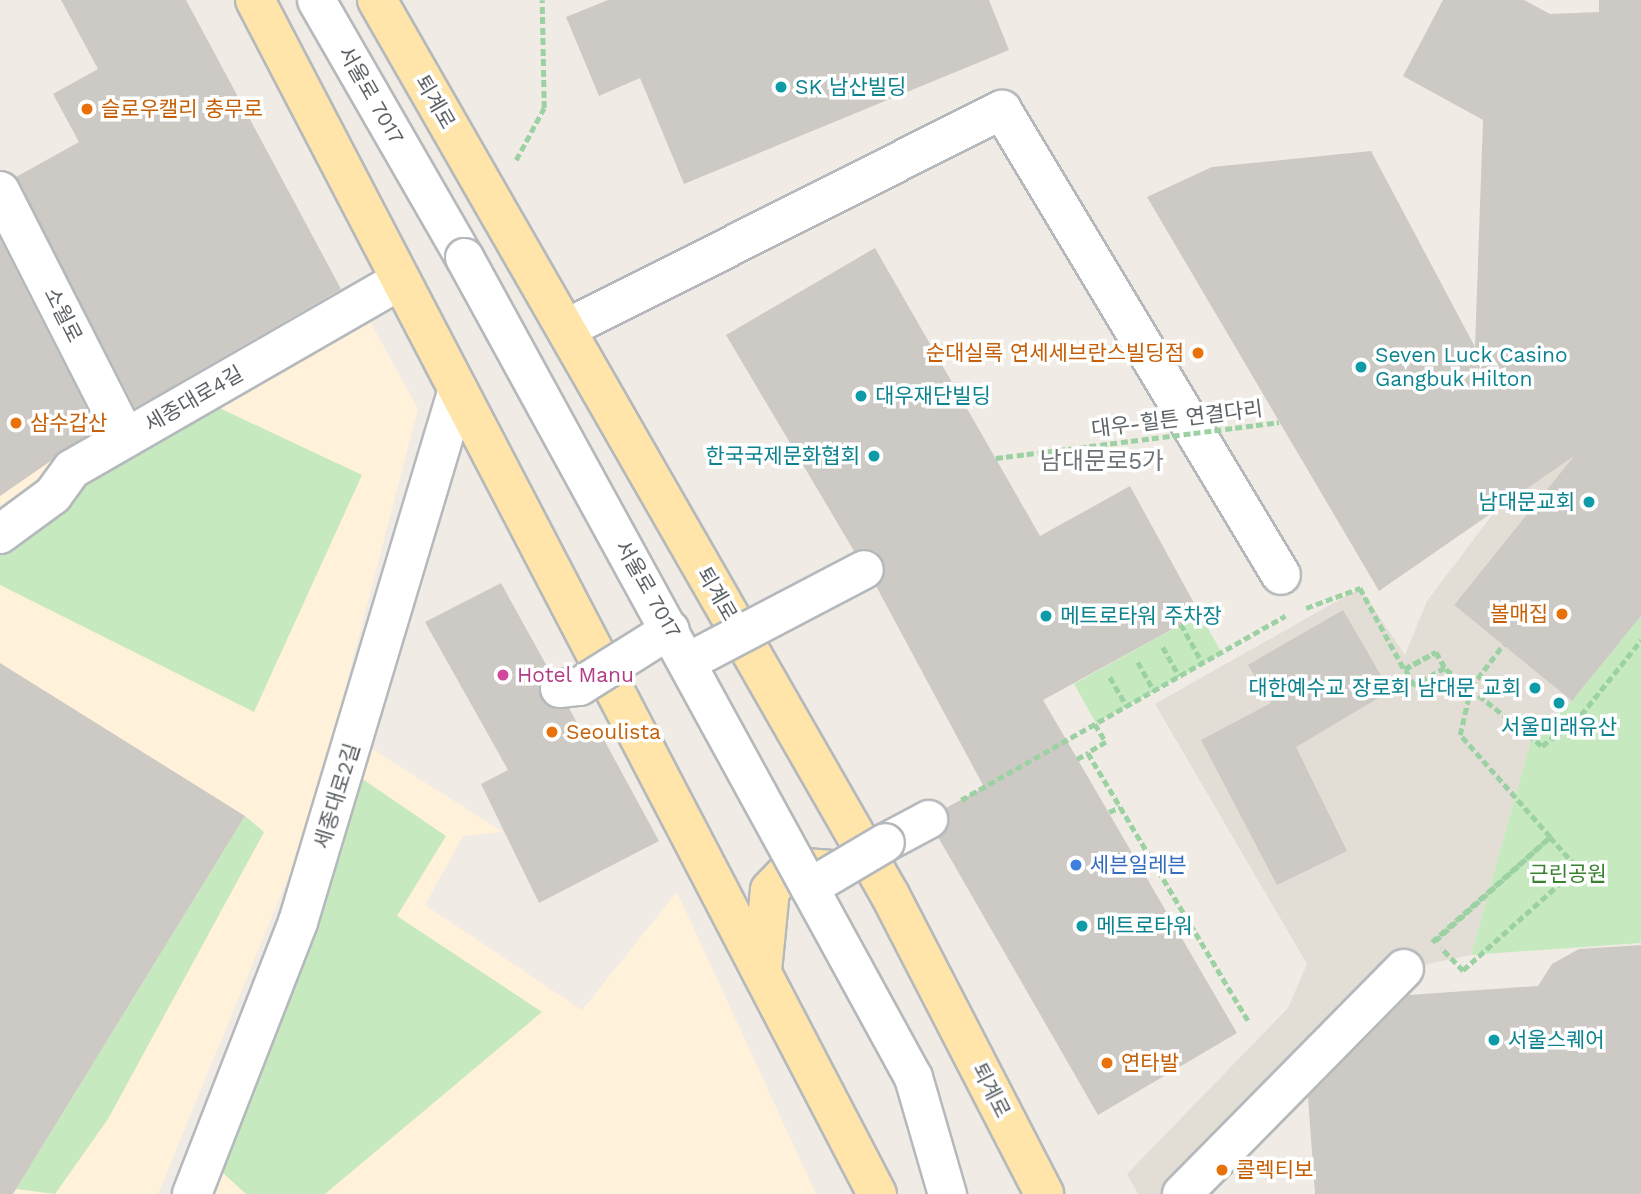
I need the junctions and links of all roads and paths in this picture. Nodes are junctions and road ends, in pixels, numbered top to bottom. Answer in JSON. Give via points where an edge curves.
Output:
{"nodes":[{"id":1,"x":255,"y":0,"type":"edge"},
{"id":2,"x":316,"y":0,"type":"edge"},
{"id":3,"x":377,"y":0,"type":"edge"},
{"id":4,"x":542,"y":0,"type":"edge"},
{"id":5,"x":544,"y":108,"type":"dead end"},
{"id":6,"x":0,"y":191,"type":"edge"},
{"id":7,"x":401,"y":280,"type":"junction"},
{"id":8,"x":566,"y":330,"type":"junction"},
{"id":9,"x":458,"y":389,"type":"junction"},
{"id":10,"x":1279,"y":422,"type":"dead end"},
{"id":11,"x":126,"y":438,"type":"junction"},
{"id":12,"x":996,"y":458,"type":"dead end"},
{"id":13,"x":0,"y":534,"type":"edge"},
{"id":14,"x":864,"y":569,"type":"dead end"},
{"id":15,"x":1281,"y":575,"type":"dead end"},
{"id":16,"x":1181,"y":624,"type":"dead end"},
{"id":17,"x":670,"y":629,"type":"junction"},
{"id":18,"x":1641,"y":640,"type":"edge"},
{"id":19,"x":1503,"y":645,"type":"dead end"},
{"id":20,"x":1163,"y":647,"type":"dead end"},
{"id":21,"x":690,"y":660,"type":"junction"},
{"id":22,"x":1138,"y":662,"type":"dead end"},
{"id":23,"x":1202,"y":662,"type":"junction"},
{"id":24,"x":1180,"y":676,"type":"junction"},
{"id":25,"x":1110,"y":677,"type":"dead end"},
{"id":26,"x":1471,"y":687,"type":"junction"},
{"id":27,"x":559,"y":688,"type":"dead end"},
{"id":28,"x":1154,"y":691,"type":"junction"},
{"id":29,"x":1126,"y":706,"type":"junction"},
{"id":30,"x":1095,"y":724,"type":"junction"},
{"id":31,"x":1088,"y":753,"type":"junction"},
{"id":32,"x":1077,"y":759,"type":"dead end"},
{"id":33,"x":1120,"y":807,"type":"junction"},
{"id":34,"x":1109,"y":812,"type":"dead end"},
{"id":35,"x":928,"y":818,"type":"joint"},
{"id":36,"x":1550,"y":837,"type":"junction"},
{"id":37,"x":809,"y":887,"type":"junction"},
{"id":38,"x":890,"y":895,"type":"junction"},
{"id":39,"x":1434,"y":940,"type":"junction"},
{"id":40,"x":1404,"y":969,"type":"joint"},
{"id":41,"x":762,"y":973,"type":"junction"},
{"id":42,"x":1249,"y":1022,"type":"dead end"},
{"id":43,"x":192,"y":1194,"type":"edge"},
{"id":44,"x":877,"y":1194,"type":"edge"},
{"id":45,"x":947,"y":1194,"type":"edge"},
{"id":46,"x":1044,"y":1194,"type":"edge"},
{"id":47,"x":1182,"y":1194,"type":"edge"}],
"edges":[{"from":1,"to":7,"type":"main road"},
{"from":2,"to":17,"type":"street","name":"서울로 7017","bridge":true},
{"from":3,"to":8,"type":"main road","name":"퇴계로"},
{"from":4,"to":5,"type":"path"},
{"from":6,"to":11,"type":"street","name":"소월로"},
{"from":7,"to":9,"type":"main road"},
{"from":7,"to":11,"type":"street","name":"세종대로4길"},
{"from":8,"to":15,"type":"street","via":[[1002,110]]},
{"from":8,"to":38,"type":"main road","name":"퇴계로"},
{"from":9,"to":41,"type":"main road"},
{"from":9,"to":43,"type":"street","name":"세종대로2길","via":[[298,922]]},
{"from":10,"to":12,"type":"path","name":"대우-힐튼 연결다리","bridge":true},
{"from":11,"to":13,"type":"street","name":"세종대로4길","via":[[72,469],[53,495]]},
{"from":14,"to":21,"type":"street","bridge":true},
{"from":16,"to":23,"type":"path"},
{"from":17,"to":21,"type":"street","name":"서울로 7017","bridge":true},
{"from":17,"to":27,"type":"street","bridge":true,"via":[[579,686]]},
{"from":18,"to":26,"type":"path","via":[[1581,715],[1542,746]]},
{"from":19,"to":26,"type":"path"},
{"from":20,"to":24,"type":"path"},
{"from":21,"to":37,"type":"street","name":"서울로 7017","bridge":true},
{"from":22,"to":28,"type":"path"},
{"from":23,"to":24,"type":"path"},
{"from":23,"to":26,"type":"path","via":[[1298,609],[1332,603],[1360,588],[1404,669],[1436,652],[1445,668],[1414,686],[1405,669],[1436,652],[1446,669]]},
{"from":24,"to":28,"type":"path"},
{"from":25,"to":29,"type":"path"},
{"from":26,"to":36,"type":"path","via":[[1460,735]]},
{"from":28,"to":29,"type":"path"},
{"from":29,"to":30,"type":"path"},
{"from":30,"to":31,"type":"path","via":[[1107,742]]},
{"from":30,"to":35,"type":"path"},
{"from":31,"to":32,"type":"path"},
{"from":31,"to":33,"type":"path"},
{"from":33,"to":34,"type":"path"},
{"from":33,"to":42,"type":"path"},
{"from":35,"to":37,"type":"street","bridge":true},
{"from":36,"to":39,"type":"path"},
{"from":36,"to":39,"type":"path","via":[[1578,868],[1473,963],[1463,971]]},
{"from":37,"to":45,"type":"street","name":"서울로 7017","bridge":true,"via":[[913,1077]]},
{"from":38,"to":41,"type":"main road","via":[[850,875],[792,867],[771,890]]},
{"from":38,"to":46,"type":"main road","name":"퇴계로"},
{"from":39,"to":40,"type":"path"},
{"from":40,"to":47,"type":"street"},
{"from":41,"to":44,"type":"main road"}]}
